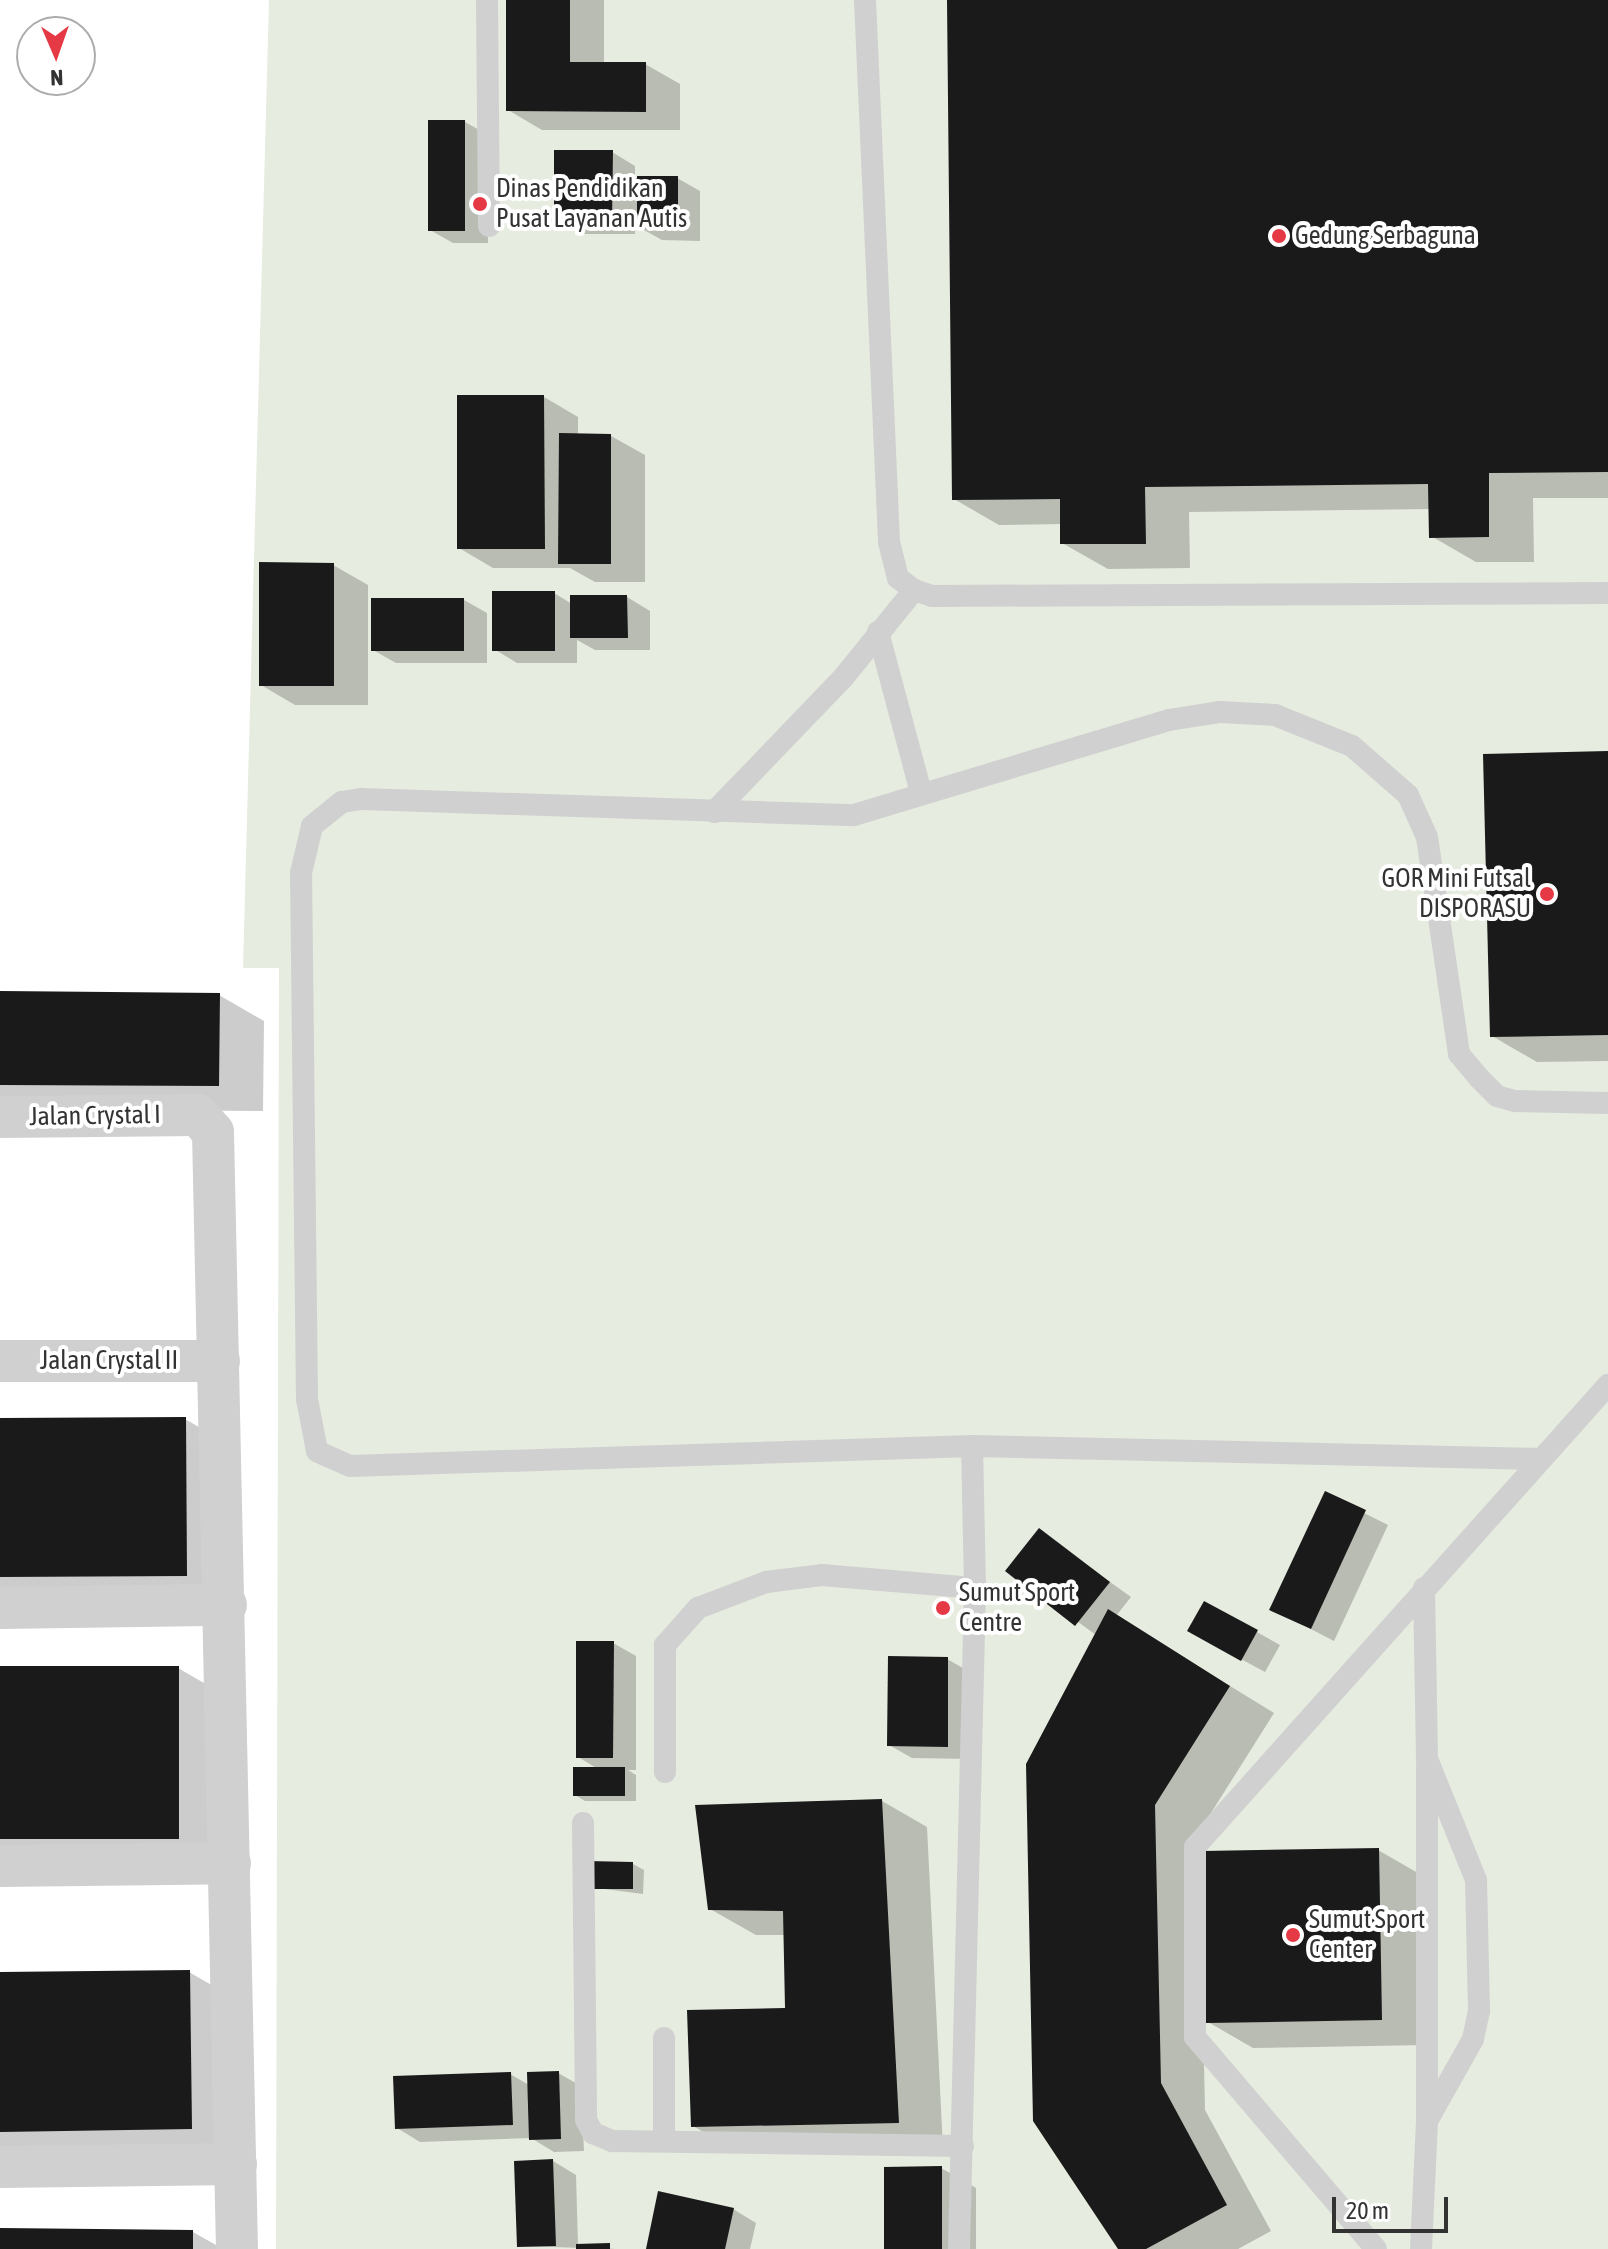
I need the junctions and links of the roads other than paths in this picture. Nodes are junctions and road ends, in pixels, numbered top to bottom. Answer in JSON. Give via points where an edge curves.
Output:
{"nodes":[{"id":1,"x":487,"y":0,"type":"edge"},
{"id":2,"x":865,"y":0,"type":"edge"},
{"id":3,"x":489,"y":226,"type":"dead end"},
{"id":4,"x":914,"y":590,"type":"junction"},
{"id":5,"x":1608,"y":593,"type":"edge"},
{"id":6,"x":878,"y":632,"type":"junction"},
{"id":7,"x":921,"y":793,"type":"junction"},
{"id":8,"x":714,"y":812,"type":"junction"},
{"id":9,"x":1608,"y":1103,"type":"edge"},
{"id":10,"x":0,"y":1117,"type":"edge"},
{"id":11,"x":0,"y":1361,"type":"edge"},
{"id":12,"x":219,"y":1361,"type":"junction"},
{"id":13,"x":1608,"y":1385,"type":"edge"},
{"id":14,"x":972,"y":1446,"type":"junction"},
{"id":15,"x":1540,"y":1459,"type":"junction"},
{"id":16,"x":975,"y":1588,"type":"junction"},
{"id":17,"x":1424,"y":1588,"type":"junction"},
{"id":18,"x":226,"y":1605,"type":"junction"},
{"id":19,"x":0,"y":1608,"type":"edge"},
{"id":20,"x":1427,"y":1759,"type":"junction"},
{"id":21,"x":665,"y":1772,"type":"dead end"},
{"id":22,"x":583,"y":1823,"type":"dead end"},
{"id":23,"x":230,"y":1863,"type":"junction"},
{"id":24,"x":0,"y":1866,"type":"edge"},
{"id":25,"x":664,"y":2038,"type":"dead end"},
{"id":26,"x":1427,"y":2121,"type":"junction"},
{"id":27,"x":664,"y":2140,"type":"junction"},
{"id":28,"x":963,"y":2146,"type":"junction"},
{"id":29,"x":236,"y":2164,"type":"junction"},
{"id":30,"x":0,"y":2167,"type":"edge"},
{"id":31,"x":237,"y":2249,"type":"edge"},
{"id":32,"x":959,"y":2249,"type":"edge"},
{"id":33,"x":1376,"y":2249,"type":"edge"},
{"id":34,"x":1421,"y":2249,"type":"edge"}],
"edges":[{"from":1,"to":3,"type":"lane"},
{"from":2,"to":4,"type":"lane","via":[[889,542],[898,578]]},
{"from":4,"to":5,"type":"lane","via":[[932,596]]},
{"from":4,"to":6,"type":"lane"},
{"from":6,"to":7,"type":"lane"},
{"from":6,"to":8,"type":"lane","via":[[843,678]]},
{"from":7,"to":8,"type":"lane","via":[[854,815]]},
{"from":7,"to":9,"type":"lane","via":[[1169,720],[1220,712],[1275,715],[1316,729],[1389,772],[1427,837],[1459,1054],[1497,1096]]},
{"from":8,"to":14,"type":"lane","via":[[362,799],[342,802],[312,826],[301,873],[310,1436],[317,1451],[350,1466]]},
{"from":10,"to":12,"type":"street","name":"Jalan Crystal I","via":[[191,1115],[206,1120],[215,1140]]},
{"from":11,"to":12,"type":"street","name":"Jalan Crystal II"},
{"from":12,"to":18,"type":"street"},
{"from":13,"to":15,"type":"lane"},
{"from":14,"to":15,"type":"lane"},
{"from":14,"to":16,"type":"lane"},
{"from":15,"to":17,"type":"lane"},
{"from":16,"to":21,"type":"lane","via":[[822,1575],[766,1582],[698,1608],[665,1645]]},
{"from":16,"to":28,"type":"lane"},
{"from":17,"to":20,"type":"lane"},
{"from":17,"to":33,"type":"lane","via":[[1204,1831],[1193,1854],[1195,2037]]},
{"from":18,"to":19,"type":"street"},
{"from":18,"to":23,"type":"street"},
{"from":20,"to":26,"type":"lane"},
{"from":20,"to":26,"type":"lane","via":[[1476,1880],[1479,2011],[1473,2039]]},
{"from":22,"to":27,"type":"lane","via":[[586,2120],[601,2138]]},
{"from":23,"to":24,"type":"street"},
{"from":23,"to":29,"type":"street"},
{"from":25,"to":27,"type":"lane"},
{"from":26,"to":34,"type":"lane"},
{"from":27,"to":28,"type":"lane"},
{"from":28,"to":32,"type":"lane"},
{"from":29,"to":30,"type":"street"},
{"from":29,"to":31,"type":"street"}]}
